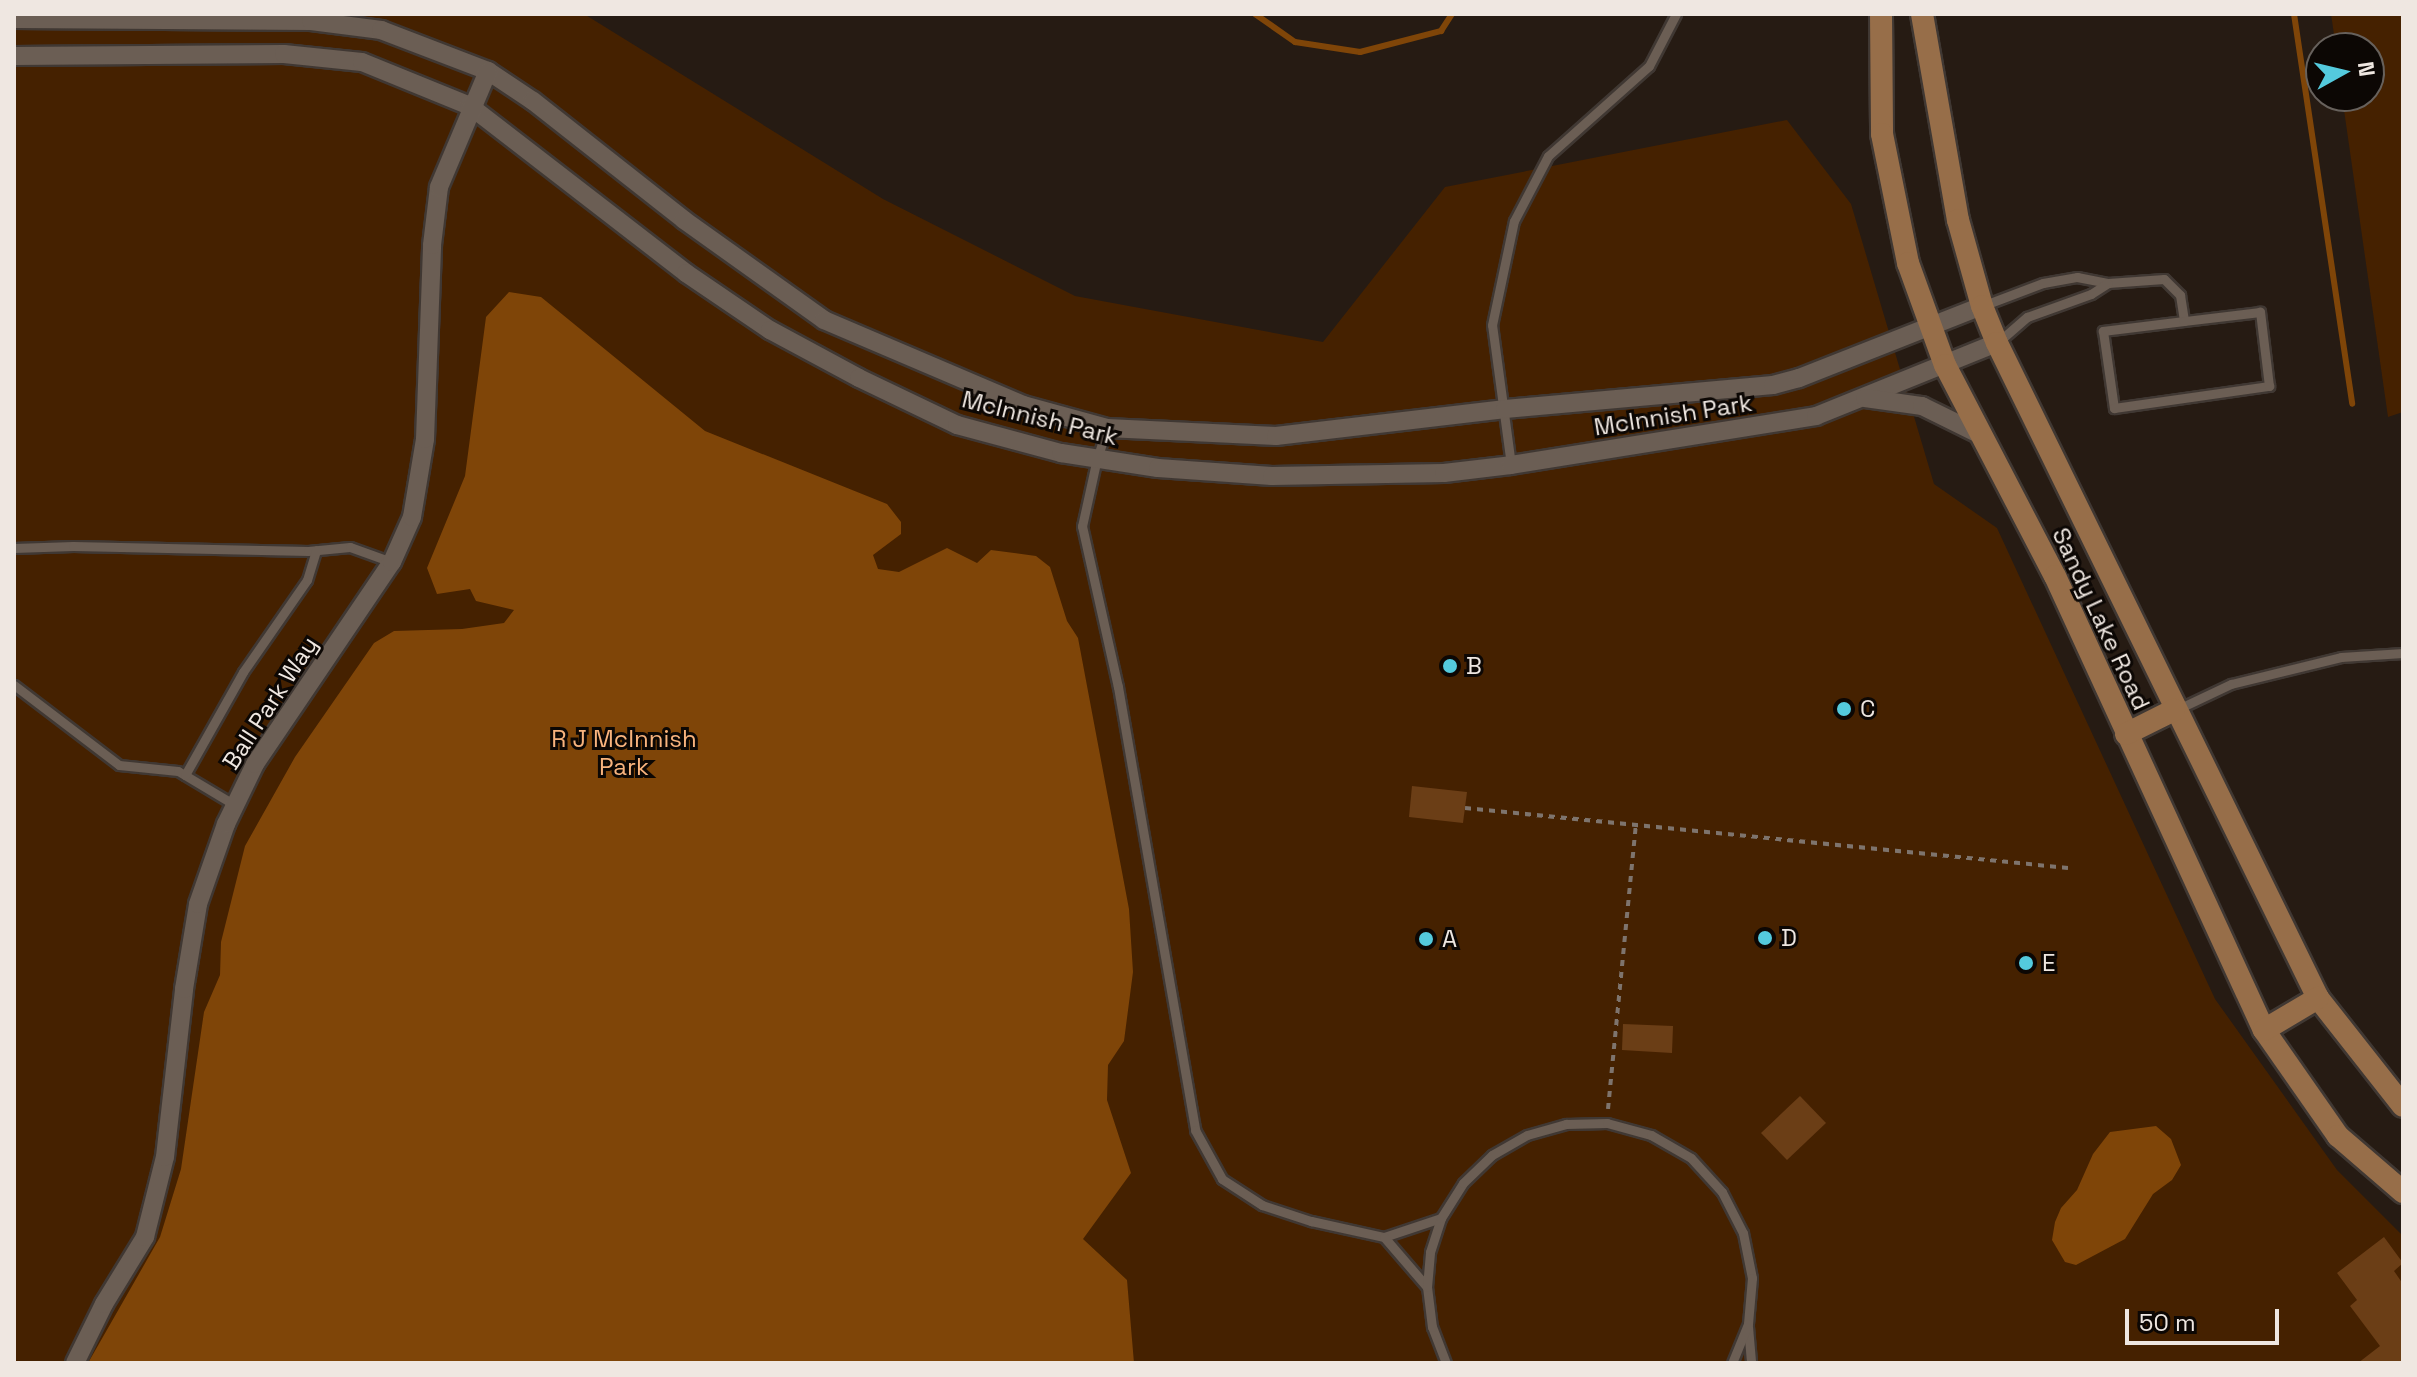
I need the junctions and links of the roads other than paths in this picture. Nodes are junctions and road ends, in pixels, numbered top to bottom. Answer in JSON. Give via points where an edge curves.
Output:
{"nodes":[{"id":1,"x":1676,"y":14,"type":"edge"},
{"id":2,"x":1881,"y":14,"type":"edge"},
{"id":3,"x":1922,"y":14,"type":"edge"},
{"id":4,"x":14,"y":19,"type":"edge"},
{"id":5,"x":14,"y":56,"type":"edge"},
{"id":6,"x":488,"y":71,"type":"junction"},
{"id":7,"x":470,"y":106,"type":"junction"},
{"id":8,"x":2108,"y":283,"type":"junction"},
{"id":9,"x":1982,"y":306,"type":"junction"},
{"id":10,"x":2184,"y":321,"type":"junction"},
{"id":11,"x":1931,"y":326,"type":"junction"},
{"id":12,"x":1997,"y":343,"type":"junction"},
{"id":13,"x":1945,"y":365,"type":"junction"},
{"id":14,"x":1863,"y":398,"type":"junction"},
{"id":15,"x":1505,"y":409,"type":"junction"},
{"id":16,"x":1107,"y":428,"type":"junction"},
{"id":17,"x":1981,"y":435,"type":"junction"},
{"id":18,"x":1097,"y":458,"type":"junction"},
{"id":19,"x":1511,"y":465,"type":"junction"},
{"id":20,"x":14,"y":548,"type":"edge"},
{"id":21,"x":316,"y":550,"type":"junction"},
{"id":22,"x":392,"y":562,"type":"junction"},
{"id":23,"x":2403,"y":653,"type":"edge"},
{"id":24,"x":14,"y":685,"type":"edge"},
{"id":25,"x":2174,"y":710,"type":"junction"},
{"id":26,"x":2126,"y":734,"type":"junction"},
{"id":27,"x":185,"y":775,"type":"junction"},
{"id":28,"x":235,"y":805,"type":"junction"},
{"id":29,"x":2318,"y":998,"type":"junction"},
{"id":30,"x":2264,"y":1030,"type":"junction"},
{"id":31,"x":2403,"y":1106,"type":"edge"},
{"id":32,"x":2403,"y":1192,"type":"edge"},
{"id":33,"x":1441,"y":1218,"type":"junction"},
{"id":34,"x":1384,"y":1237,"type":"junction"},
{"id":35,"x":1427,"y":1287,"type":"junction"},
{"id":36,"x":1748,"y":1324,"type":"junction"},
{"id":37,"x":75,"y":1363,"type":"edge"},
{"id":38,"x":1446,"y":1363,"type":"edge"},
{"id":39,"x":1732,"y":1363,"type":"edge"},
{"id":40,"x":1751,"y":1363,"type":"edge"}],
"edges":[{"from":1,"to":15,"type":"lane","via":[[1649,66],[1548,156],[1514,221],[1492,325]]},
{"from":2,"to":11,"type":"main road","name":"Sandy Lake Road","via":[[1882,134],[1908,263]]},
{"from":3,"to":9,"type":"main road","name":"Sandy Lake Road","via":[[1958,220]]},
{"from":4,"to":6,"type":"street","name":"McInnish Park","via":[[311,21],[381,30]]},
{"from":5,"to":7,"type":"street","name":"McInnish Park","via":[[284,54],[362,62]]},
{"from":6,"to":7,"type":"street","name":"Ball Park Way"},
{"from":6,"to":16,"type":"street","name":"McInnish Park","via":[[824,320],[1023,405]]},
{"from":7,"to":18,"type":"street","name":"McInnish Park","via":[[686,273],[770,330],[957,425]]},
{"from":7,"to":22,"type":"street","name":"Ball Park Way","via":[[439,187],[425,439],[412,517]]},
{"from":8,"to":9,"type":"lane","via":[[2077,277],[2043,283]]},
{"from":8,"to":10,"type":"lane","via":[[2164,279],[2180,295]]},
{"from":8,"to":12,"type":"lane","via":[[2027,317]]},
{"from":9,"to":11,"type":"street","name":"McInnish Park"},
{"from":9,"to":12,"type":"main road","name":"Sandy Lake Road"},
{"from":10,"to":10,"type":"lane","via":[[2103,331],[2114,408],[2269,386],[2260,312]]},
{"from":11,"to":13,"type":"main road","name":"Sandy Lake Road"},
{"from":11,"to":15,"type":"street","name":"McInnish Park","via":[[1773,385]]},
{"from":12,"to":13,"type":"street","name":"McInnish Park"},
{"from":12,"to":25,"type":"main road","name":"Sandy Lake Road"},
{"from":13,"to":14,"type":"street","name":"McInnish Park"},
{"from":13,"to":17,"type":"main road","name":"Sandy Lake Road"},
{"from":14,"to":17,"type":"street","via":[[1922,406]]},
{"from":14,"to":19,"type":"street","name":"McInnish Park","via":[[1816,416]]},
{"from":15,"to":16,"type":"street","name":"McInnish Park","via":[[1276,436]]},
{"from":15,"to":19,"type":"lane"},
{"from":16,"to":18,"type":"lane"},
{"from":17,"to":26,"type":"main road","name":"Sandy Lake Road","via":[[2055,576]]},
{"from":18,"to":19,"type":"street","name":"McInnish Park","via":[[1272,476],[1444,473]]},
{"from":18,"to":34,"type":"lane","via":[[1082,526],[1118,687],[1195,1130],[1222,1179],[1262,1205]]},
{"from":20,"to":21,"type":"lane"},
{"from":21,"to":22,"type":"lane","via":[[350,547]]},
{"from":21,"to":27,"type":"lane","via":[[307,580],[243,672]]},
{"from":22,"to":28,"type":"street","name":"Ball Park Way","via":[[255,764]]},
{"from":23,"to":25,"type":"lane","via":[[2341,657],[2231,684]]},
{"from":24,"to":27,"type":"lane","via":[[119,765]]},
{"from":25,"to":26,"type":"main road"},
{"from":25,"to":29,"type":"main road","name":"Sandy Lake Road"},
{"from":26,"to":30,"type":"main road","name":"Sandy Lake Road"},
{"from":27,"to":28,"type":"lane"},
{"from":28,"to":37,"type":"street","name":"Ball Park Way","via":[[198,904],[165,1157],[145,1237]]},
{"from":29,"to":30,"type":"main road"},
{"from":29,"to":31,"type":"main road","name":"Sandy Lake Road"},
{"from":30,"to":32,"type":"main road","name":"Sandy Lake Road","via":[[2338,1136]]},
{"from":33,"to":34,"type":"lane"},
{"from":33,"to":35,"type":"lane","via":[[1430,1252]]},
{"from":33,"to":36,"type":"lane","via":[[1463,1183],[1515,1141],[1566,1124],[1607,1123],[1651,1135],[1691,1158],[1722,1192],[1743,1233],[1752,1278]]},
{"from":34,"to":35,"type":"lane"},
{"from":35,"to":38,"type":"lane","via":[[1432,1327]]},
{"from":36,"to":39,"type":"lane"},
{"from":36,"to":40,"type":"lane"}]}
